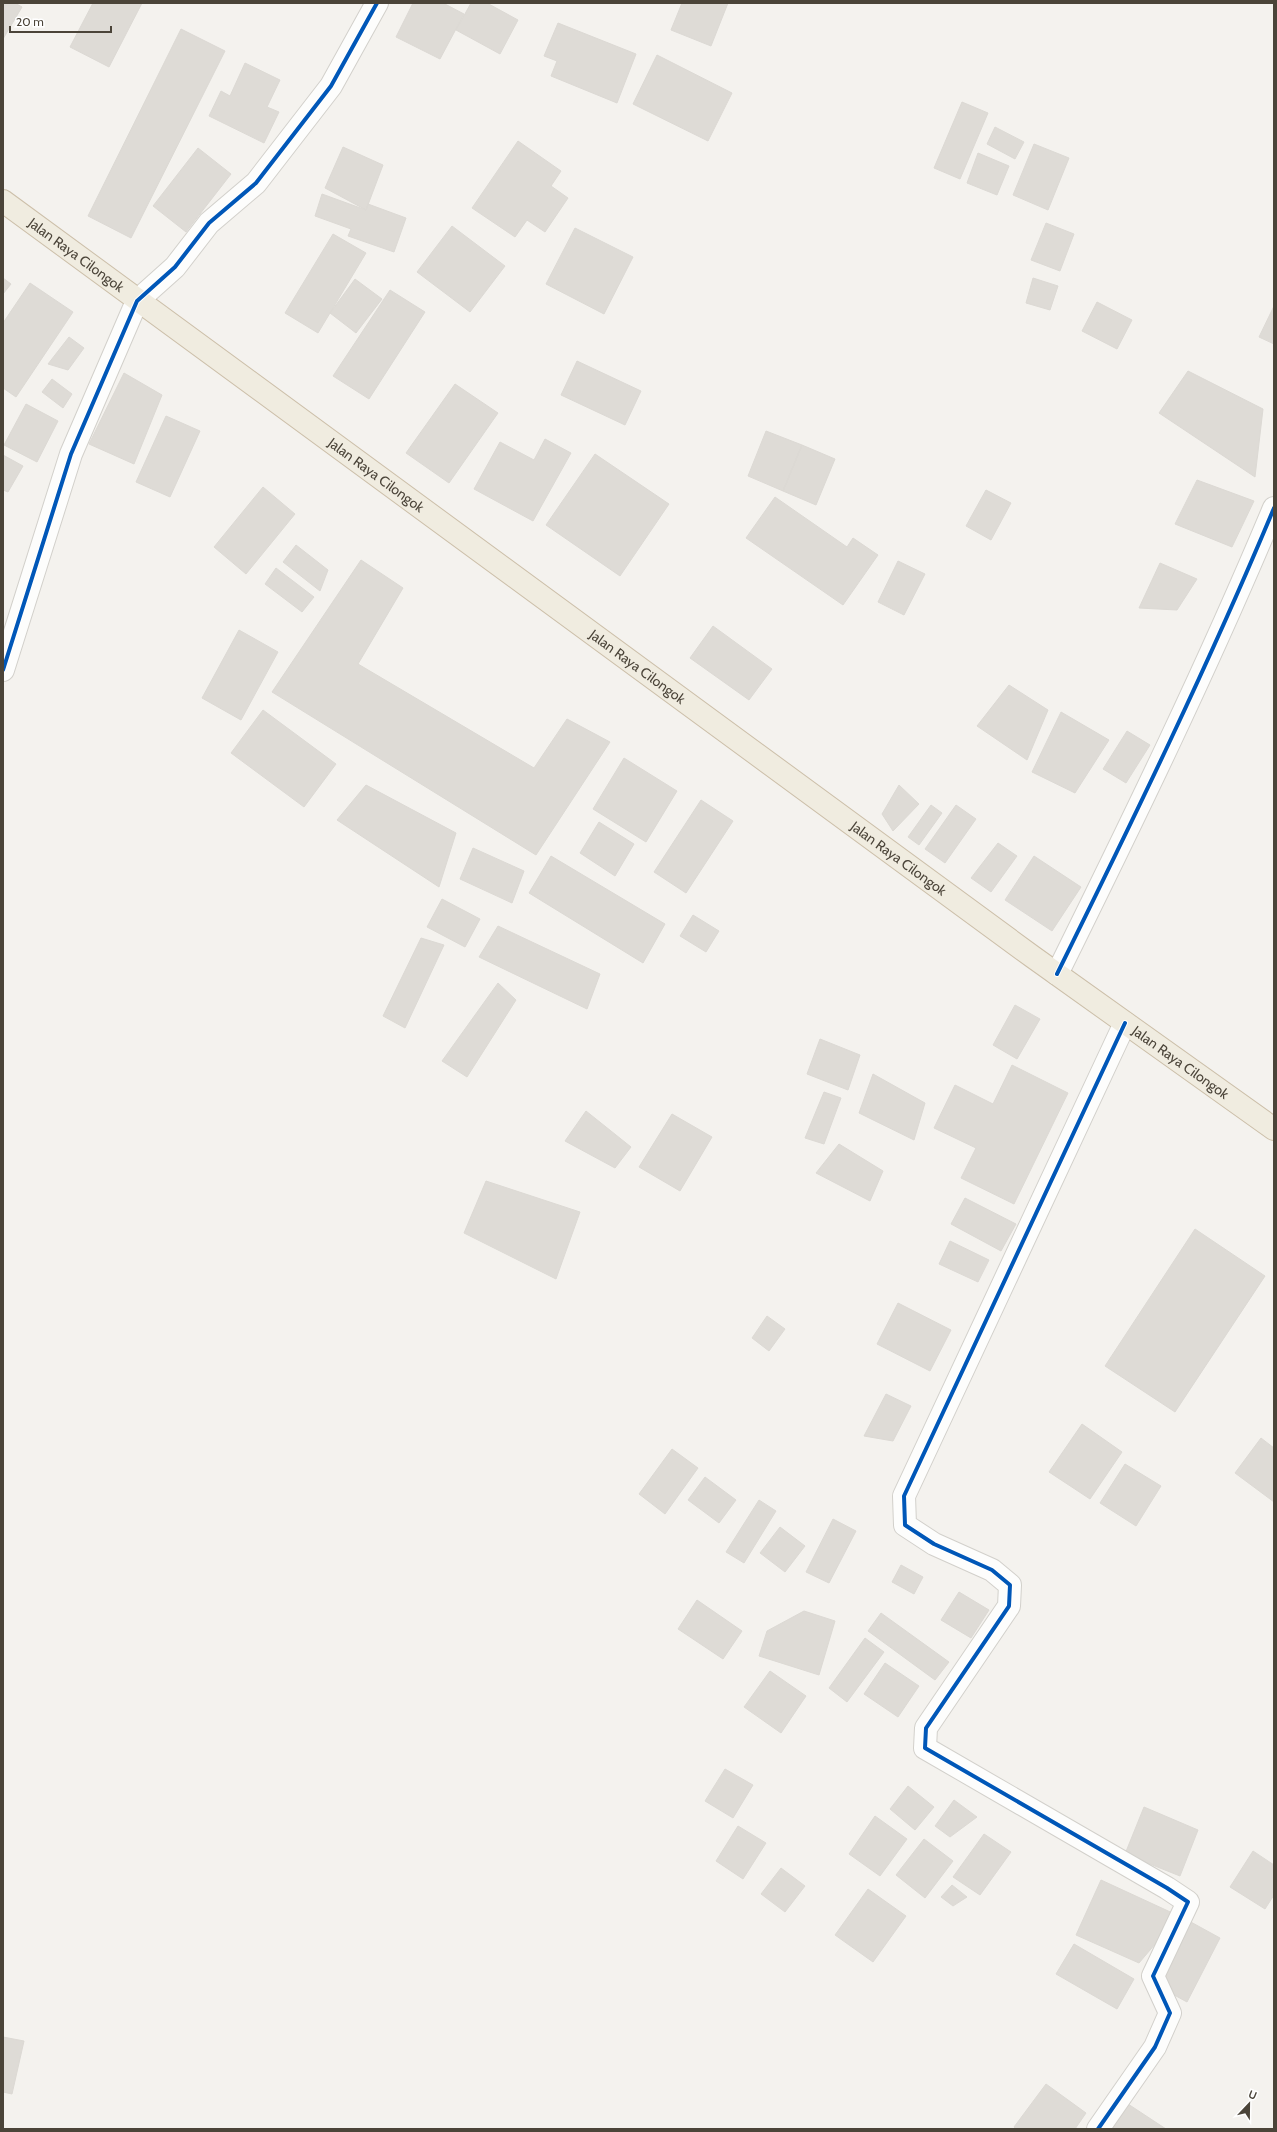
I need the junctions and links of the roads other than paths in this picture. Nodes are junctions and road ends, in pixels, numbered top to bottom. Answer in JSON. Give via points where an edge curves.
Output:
{"nodes":[{"id":1,"x":377,"y":3,"type":"edge"},
{"id":2,"x":3,"y":202,"type":"edge"},
{"id":3,"x":137,"y":301,"type":"junction"},
{"id":4,"x":1274,"y":508,"type":"edge"},
{"id":5,"x":3,"y":670,"type":"edge"},
{"id":6,"x":1057,"y":974,"type":"junction"},
{"id":7,"x":1125,"y":1023,"type":"junction"},
{"id":8,"x":1274,"y":1129,"type":"edge"},
{"id":9,"x":1098,"y":2129,"type":"edge"}],
"edges":[{"from":1,"to":3,"type":"street","via":[[331,86],[256,183],[209,223],[175,267]]},
{"from":2,"to":3,"type":"highway","name":"Jalan Raya Cilongok"},
{"from":3,"to":5,"type":"street","via":[[71,454]]},
{"from":3,"to":6,"type":"highway","name":"Jalan Raya Cilongok"},
{"from":4,"to":6,"type":"street","via":[[1153,780]]},
{"from":6,"to":7,"type":"highway","name":"Jalan Raya Cilongok"},
{"from":7,"to":8,"type":"highway","name":"Jalan Raya Cilongok"},
{"from":7,"to":9,"type":"street","via":[[904,1496],[905,1525],[934,1544],[992,1570],[1010,1585],[1009,1606],[926,1728],[925,1748],[1188,1902],[1153,1976],[1170,2013],[1155,2047]]}]}
